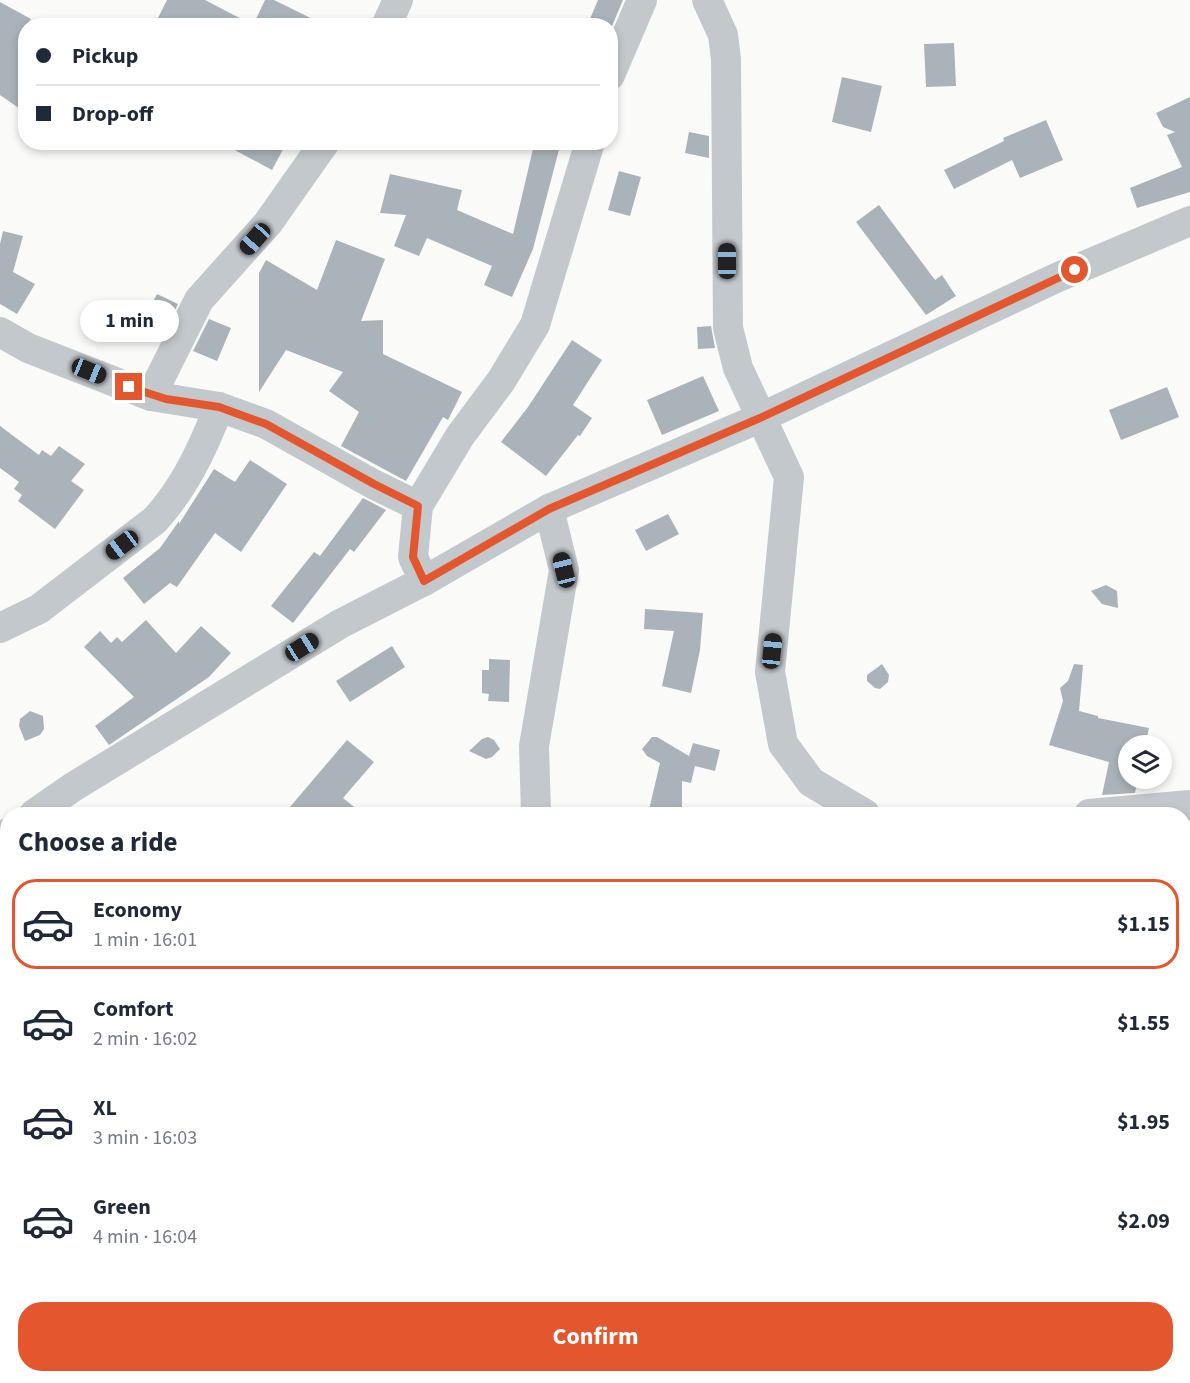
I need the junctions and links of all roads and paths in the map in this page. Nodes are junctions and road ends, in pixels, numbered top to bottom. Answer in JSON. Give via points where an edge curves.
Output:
{"nodes":[{"id":1,"x":398,"y":0,"type":"edge"},
{"id":2,"x":642,"y":0,"type":"edge"},
{"id":3,"x":707,"y":0,"type":"edge"},
{"id":4,"x":390,"y":18,"type":"edge"},
{"id":5,"x":618,"y":56,"type":"edge"},
{"id":6,"x":319,"y":150,"type":"edge"},
{"id":7,"x":588,"y":150,"type":"edge"},
{"id":8,"x":1190,"y":221,"type":"edge"},
{"id":9,"x":0,"y":332,"type":"edge"},
{"id":10,"x":151,"y":396,"type":"junction"},
{"id":11,"x":219,"y":407,"type":"junction"},
{"id":12,"x":760,"y":418,"type":"junction"},
{"id":13,"x":418,"y":506,"type":"junction"},
{"id":14,"x":549,"y":509,"type":"junction"},
{"id":15,"x":424,"y":581,"type":"junction"},
{"id":16,"x":0,"y":628,"type":"edge"},
{"id":17,"x":44,"y":807,"type":"edge"},
{"id":18,"x":536,"y":807,"type":"edge"},
{"id":19,"x":853,"y":807,"type":"edge"}],
"edges":[{"from":1,"to":4,"type":"street"},
{"from":2,"to":5,"type":"street"},
{"from":3,"to":12,"type":"street","via":[[723,35],[726,59],[728,328],[738,368]]},
{"from":6,"to":10,"type":"street","via":[[268,223],[199,300]]},
{"from":7,"to":13,"type":"street","via":[[535,325]]},
{"from":8,"to":12,"type":"street","via":[[1056,278]]},
{"from":9,"to":10,"type":"street","via":[[28,348]]},
{"from":10,"to":11,"type":"street"},
{"from":11,"to":13,"type":"street","via":[[266,424]]},
{"from":11,"to":16,"type":"street","via":[[187,476],[155,520],[39,609]]},
{"from":12,"to":14,"type":"street"},
{"from":12,"to":19,"type":"street","via":[[789,477],[770,672],[783,744],[811,782]]},
{"from":13,"to":15,"type":"street","via":[[413,557]]},
{"from":14,"to":15,"type":"street"},
{"from":14,"to":18,"type":"street","via":[[564,570],[534,746]]},
{"from":15,"to":17,"type":"street","via":[[340,624]]}]}
